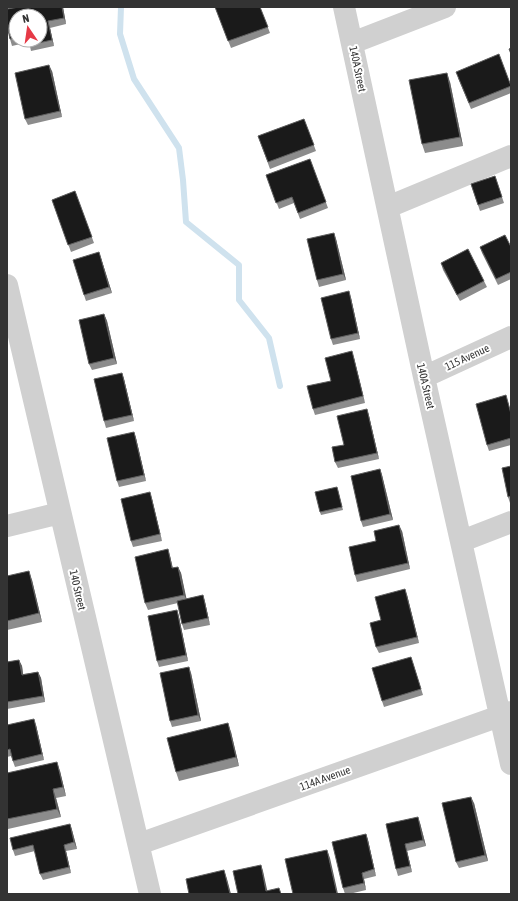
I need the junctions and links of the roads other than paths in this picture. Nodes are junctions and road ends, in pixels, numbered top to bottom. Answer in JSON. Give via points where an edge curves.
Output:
{"nodes":[{"id":1,"x":344,"y":7,"type":"edge"},
{"id":2,"x":445,"y":7,"type":"edge"},
{"id":3,"x":352,"y":43,"type":"junction"},
{"id":4,"x":511,"y":156,"type":"edge"},
{"id":5,"x":388,"y":207,"type":"junction"},
{"id":6,"x":7,"y":285,"type":"edge"},
{"id":7,"x":511,"y":337,"type":"edge"},
{"id":8,"x":424,"y":377,"type":"junction"},
{"id":9,"x":60,"y":513,"type":"junction"},
{"id":10,"x":511,"y":522,"type":"edge"},
{"id":11,"x":7,"y":526,"type":"edge"},
{"id":12,"x":462,"y":541,"type":"junction"},
{"id":13,"x":506,"y":714,"type":"edge"},
{"id":14,"x":511,"y":764,"type":"edge"},
{"id":15,"x":138,"y":844,"type":"junction"},
{"id":16,"x":150,"y":894,"type":"edge"}],
"edges":[{"from":1,"to":3,"type":"street","name":"140A Street"},
{"from":2,"to":3,"type":"street"},
{"from":3,"to":5,"type":"street","name":"140A Street"},
{"from":4,"to":5,"type":"street"},
{"from":5,"to":8,"type":"street","name":"140A Street"},
{"from":6,"to":9,"type":"street","name":"140 Street"},
{"from":7,"to":8,"type":"street","name":"115 Avenue"},
{"from":8,"to":12,"type":"street","name":"140A Street"},
{"from":9,"to":11,"type":"street"},
{"from":9,"to":15,"type":"street","name":"140 Street"},
{"from":10,"to":12,"type":"street"},
{"from":12,"to":13,"type":"street","name":"140A Street"},
{"from":13,"to":14,"type":"street","name":"140A Street"},
{"from":13,"to":15,"type":"street","name":"114A Avenue"},
{"from":15,"to":16,"type":"street","name":"140 Street"}]}
